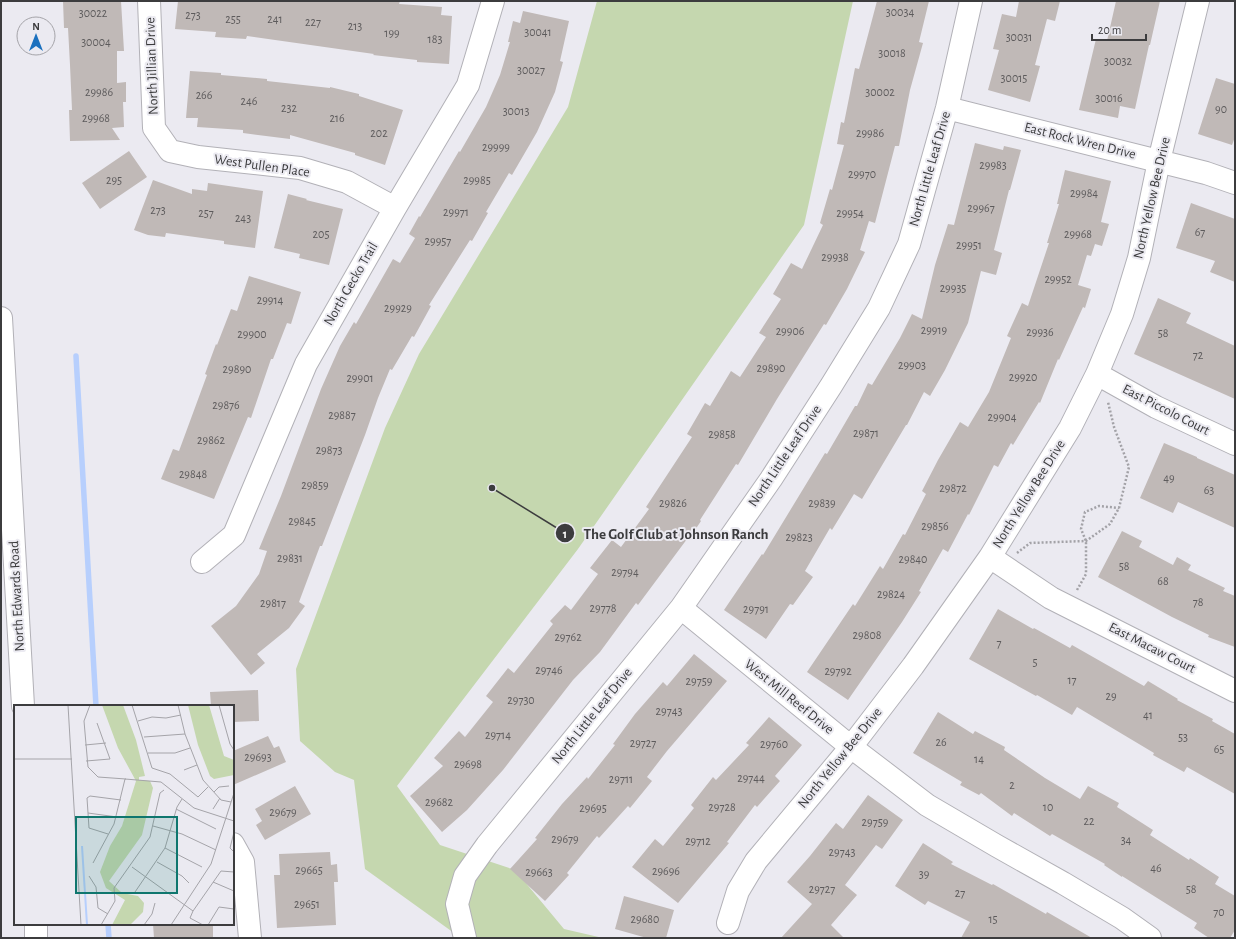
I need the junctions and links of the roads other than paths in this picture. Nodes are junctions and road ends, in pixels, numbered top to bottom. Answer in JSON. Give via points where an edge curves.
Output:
{"nodes":[{"id":1,"x":149,"y":1,"type":"edge"},
{"id":2,"x":493,"y":1,"type":"edge"},
{"id":3,"x":971,"y":1,"type":"edge"},
{"id":4,"x":1198,"y":1,"type":"edge"},
{"id":5,"x":947,"y":108,"type":"junction"},
{"id":6,"x":170,"y":151,"type":"joint"},
{"id":7,"x":1159,"y":161,"type":"junction"},
{"id":8,"x":1235,"y":183,"type":"edge"},
{"id":9,"x":395,"y":208,"type":"junction"},
{"id":10,"x":1,"y":318,"type":"edge"},
{"id":11,"x":1097,"y":374,"type":"junction"},
{"id":12,"x":1235,"y":444,"type":"edge"},
{"id":13,"x":202,"y":562,"type":"dead end"},
{"id":14,"x":998,"y":562,"type":"junction"},
{"id":15,"x":681,"y":608,"type":"junction"},
{"id":16,"x":1235,"y":691,"type":"edge"},
{"id":17,"x":23,"y":705,"type":"edge"},
{"id":18,"x":851,"y":747,"type":"junction"},
{"id":19,"x":234,"y":846,"type":"edge"},
{"id":20,"x":728,"y":923,"type":"dead end"},
{"id":21,"x":36,"y":925,"type":"edge"},
{"id":22,"x":36,"y":938,"type":"edge"},
{"id":23,"x":250,"y":938,"type":"edge"},
{"id":24,"x":465,"y":938,"type":"edge"},
{"id":25,"x":1150,"y":938,"type":"edge"}],
"edges":[{"from":1,"to":6,"type":"street","name":"North Jillian Drive","via":[[154,128]]},
{"from":2,"to":9,"type":"street","name":"North Gecko Trail","via":[[468,85]]},
{"from":3,"to":5,"type":"street","name":"North Little Leaf Drive"},
{"from":4,"to":7,"type":"street","name":"North Yellow Bee Drive"},
{"from":5,"to":7,"type":"street","name":"East Rock Wren Drive"},
{"from":5,"to":15,"type":"street","name":"North Little Leaf Drive","via":[[909,244],[879,308],[771,479]]},
{"from":6,"to":9,"type":"street","name":"West Pullen Place","via":[[198,157],[300,168],[347,182]]},
{"from":7,"to":8,"type":"street","name":"East Rock Wren Drive"},
{"from":7,"to":11,"type":"street","name":"North Yellow Bee Drive","via":[[1139,258],[1122,314]]},
{"from":9,"to":13,"type":"street","name":"North Gecko Trail","via":[[306,364],[234,535]]},
{"from":10,"to":17,"type":"street","name":"North Edwards Road"},
{"from":11,"to":12,"type":"street","name":"East Piccolo Court","via":[[1156,407]]},
{"from":11,"to":14,"type":"street","name":"North Yellow Bee Drive"},
{"from":14,"to":16,"type":"street","name":"East Macaw Court","via":[[1051,598]]},
{"from":14,"to":18,"type":"street","name":"North Yellow Bee Drive"},
{"from":15,"to":18,"type":"street","name":"West Mill Reef Drive"},
{"from":15,"to":24,"type":"street","name":"North Little Leaf Drive","via":[[487,845],[465,876],[456,904]]},
{"from":18,"to":20,"type":"street","name":"North Yellow Bee Drive","via":[[756,861],[738,891]]},
{"from":18,"to":25,"type":"street","name":"West Mill Reef Drive","via":[[927,805],[1122,918]]},
{"from":19,"to":23,"type":"street","via":[[244,862]]},
{"from":21,"to":22,"type":"street"}]}
